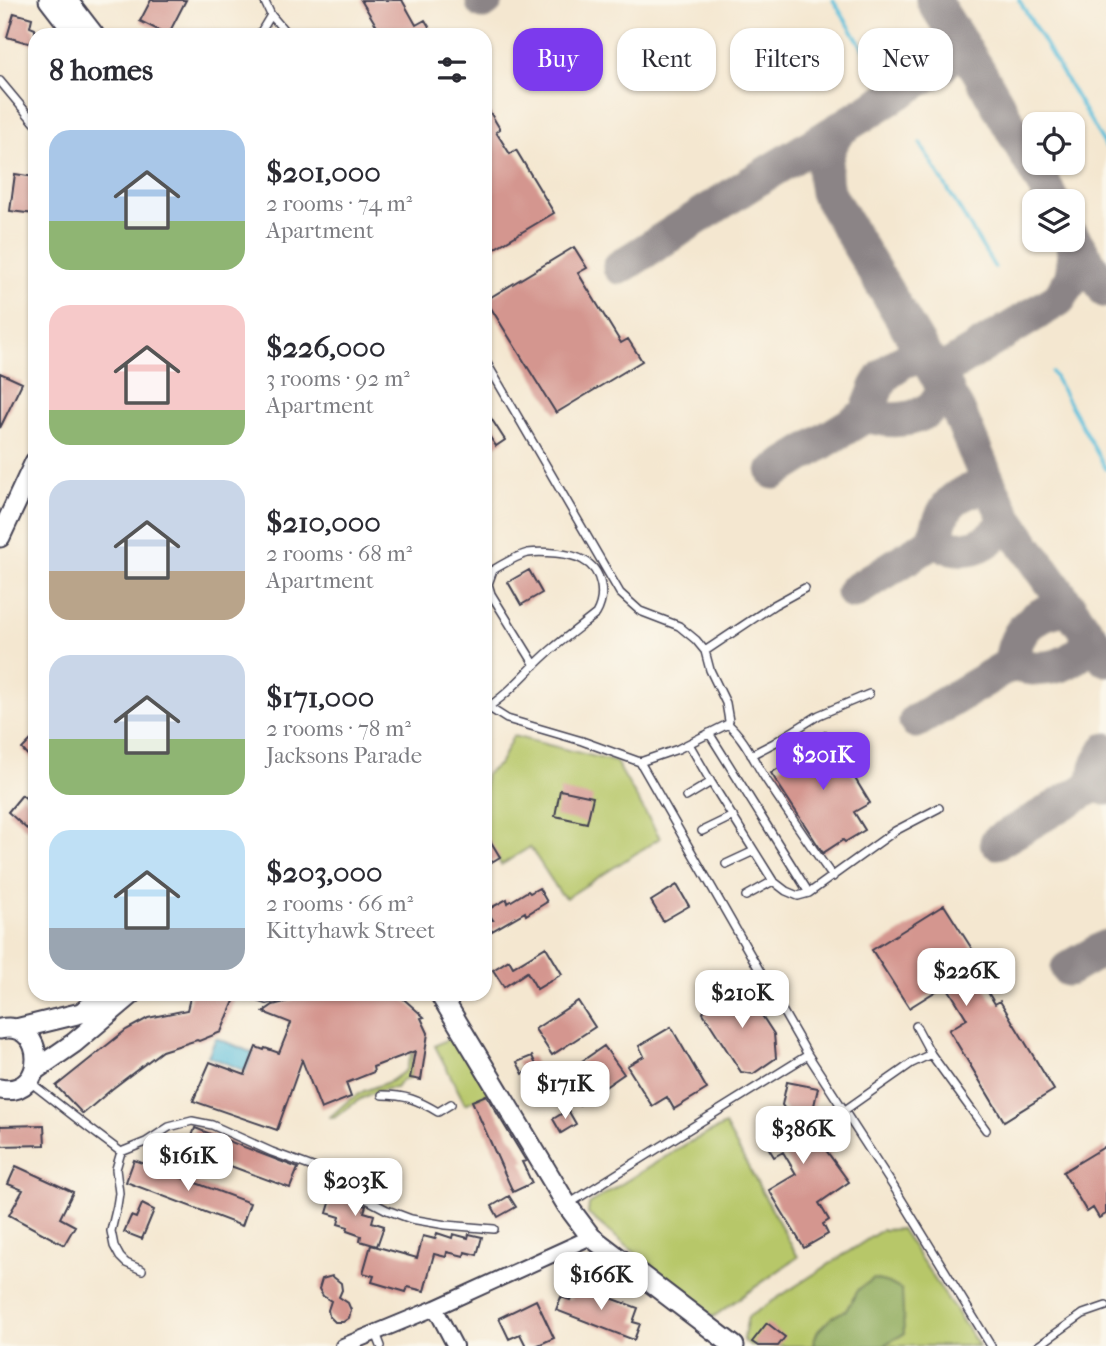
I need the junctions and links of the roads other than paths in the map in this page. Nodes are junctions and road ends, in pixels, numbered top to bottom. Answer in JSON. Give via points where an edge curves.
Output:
{"nodes":[{"id":1,"x":49,"y":0,"type":"edge"},
{"id":2,"x":67,"y":0,"type":"edge"},
{"id":3,"x":264,"y":0,"type":"edge"},
{"id":4,"x":271,"y":15,"type":"junction"},
{"id":5,"x":71,"y":28,"type":"edge"},
{"id":6,"x":89,"y":28,"type":"edge"},
{"id":7,"x":263,"y":28,"type":"edge"},
{"id":8,"x":282,"y":28,"type":"edge"},
{"id":9,"x":0,"y":81,"type":"edge"},
{"id":10,"x":28,"y":115,"type":"edge"},
{"id":11,"x":492,"y":372,"type":"edge"},
{"id":12,"x":28,"y":477,"type":"edge"},
{"id":13,"x":0,"y":537,"type":"edge"},
{"id":14,"x":492,"y":570,"type":"edge"},
{"id":15,"x":805,"y":589,"type":"dead end"},
{"id":16,"x":492,"y":596,"type":"edge"},
{"id":17,"x":705,"y":651,"type":"junction"},
{"id":18,"x":535,"y":666,"type":"junction"},
{"id":19,"x":869,"y":694,"type":"dead end"},
{"id":20,"x":492,"y":703,"type":"edge"},
{"id":21,"x":492,"y":711,"type":"edge"},
{"id":22,"x":728,"y":723,"type":"junction"},
{"id":23,"x":709,"y":733,"type":"junction"},
{"id":24,"x":689,"y":744,"type":"junction"},
{"id":25,"x":751,"y":755,"type":"junction"},
{"id":26,"x":640,"y":762,"type":"junction"},
{"id":27,"x":711,"y":782,"type":"junction"},
{"id":28,"x":686,"y":797,"type":"dead end"},
{"id":29,"x":939,"y":808,"type":"dead end"},
{"id":30,"x":733,"y":816,"type":"junction"},
{"id":31,"x":702,"y":831,"type":"dead end"},
{"id":32,"x":754,"y":851,"type":"junction"},
{"id":33,"x":726,"y":864,"type":"dead end"},
{"id":34,"x":833,"y":877,"type":"junction"},
{"id":35,"x":773,"y":881,"type":"junction"},
{"id":36,"x":809,"y":893,"type":"junction"},
{"id":37,"x":746,"y":896,"type":"dead end"},
{"id":38,"x":97,"y":1001,"type":"edge"},
{"id":39,"x":124,"y":1001,"type":"edge"},
{"id":40,"x":444,"y":1001,"type":"edge"},
{"id":41,"x":6,"y":1024,"type":"edge"},
{"id":42,"x":916,"y":1026,"type":"dead end"},
{"id":43,"x":931,"y":1054,"type":"junction"},
{"id":44,"x":808,"y":1055,"type":"junction"},
{"id":45,"x":32,"y":1075,"type":"junction"},
{"id":46,"x":2,"y":1090,"type":"edge"},
{"id":47,"x":382,"y":1095,"type":"dead end"},
{"id":48,"x":450,"y":1104,"type":"dead end"},
{"id":49,"x":845,"y":1110,"type":"junction"},
{"id":50,"x":986,"y":1130,"type":"dead end"},
{"id":51,"x":121,"y":1152,"type":"junction"},
{"id":52,"x":567,"y":1205,"type":"junction"},
{"id":53,"x":494,"y":1228,"type":"dead end"},
{"id":54,"x":591,"y":1237,"type":"junction"},
{"id":55,"x":142,"y":1270,"type":"dead end"},
{"id":56,"x":1106,"y":1306,"type":"edge"},
{"id":57,"x":435,"y":1308,"type":"junction"},
{"id":58,"x":379,"y":1339,"type":"edge"},
{"id":59,"x":343,"y":1346,"type":"edge"},
{"id":60,"x":456,"y":1346,"type":"edge"},
{"id":61,"x":734,"y":1346,"type":"edge"},
{"id":62,"x":991,"y":1346,"type":"edge"},
{"id":63,"x":1038,"y":1346,"type":"edge"}],
"edges":[{"from":1,"to":5,"type":"street"},
{"from":2,"to":6,"type":"street"},
{"from":3,"to":4,"type":"lane"},
{"from":4,"to":7,"type":"lane"},
{"from":4,"to":8,"type":"lane"},
{"from":9,"to":10,"type":"lane"},
{"from":11,"to":17,"type":"lane","via":[[620,593],[640,611],[679,626]]},
{"from":12,"to":13,"type":"street"},
{"from":14,"to":18,"type":"lane","via":[[528,553],[561,554],[584,560],[599,577],[602,597],[596,614]]},
{"from":15,"to":17,"type":"lane"},
{"from":16,"to":18,"type":"lane"},
{"from":17,"to":22,"type":"lane","via":[[726,703]]},
{"from":18,"to":20,"type":"lane"},
{"from":19,"to":25,"type":"lane","via":[[819,715]]},
{"from":21,"to":26,"type":"lane"},
{"from":22,"to":23,"type":"lane"},
{"from":22,"to":25,"type":"lane"},
{"from":23,"to":24,"type":"lane"},
{"from":23,"to":36,"type":"lane"},
{"from":24,"to":26,"type":"lane"},
{"from":24,"to":27,"type":"lane"},
{"from":25,"to":34,"type":"lane"},
{"from":26,"to":44,"type":"lane"},
{"from":27,"to":28,"type":"lane"},
{"from":27,"to":30,"type":"lane"},
{"from":29,"to":34,"type":"lane","via":[[895,831]]},
{"from":30,"to":31,"type":"lane"},
{"from":30,"to":32,"type":"lane"},
{"from":32,"to":33,"type":"lane"},
{"from":32,"to":35,"type":"lane"},
{"from":34,"to":36,"type":"lane"},
{"from":35,"to":36,"type":"lane","via":[[798,896]]},
{"from":35,"to":37,"type":"lane"},
{"from":38,"to":41,"type":"street","via":[[81,1013]]},
{"from":39,"to":45,"type":"street"},
{"from":40,"to":52,"type":"street"},
{"from":41,"to":45,"type":"street","via":[[35,1047]]},
{"from":42,"to":43,"type":"lane"},
{"from":43,"to":49,"type":"lane"},
{"from":43,"to":50,"type":"lane"},
{"from":44,"to":49,"type":"lane"},
{"from":44,"to":52,"type":"lane"},
{"from":45,"to":46,"type":"street","via":[[18,1087]]},
{"from":45,"to":51,"type":"lane"},
{"from":47,"to":48,"type":"lane","via":[[419,1101],[438,1112]]},
{"from":49,"to":62,"type":"lane"},
{"from":51,"to":53,"type":"lane","via":[[169,1127],[192,1121],[212,1125],[318,1169],[366,1199],[411,1219]]},
{"from":51,"to":55,"type":"lane","via":[[111,1231],[120,1257]]},
{"from":52,"to":54,"type":"street"},
{"from":54,"to":57,"type":"street"},
{"from":54,"to":61,"type":"street"},
{"from":56,"to":63,"type":"lane","via":[[1083,1314]]},
{"from":57,"to":58,"type":"street"},
{"from":57,"to":60,"type":"street"},
{"from":58,"to":59,"type":"street"}]}
